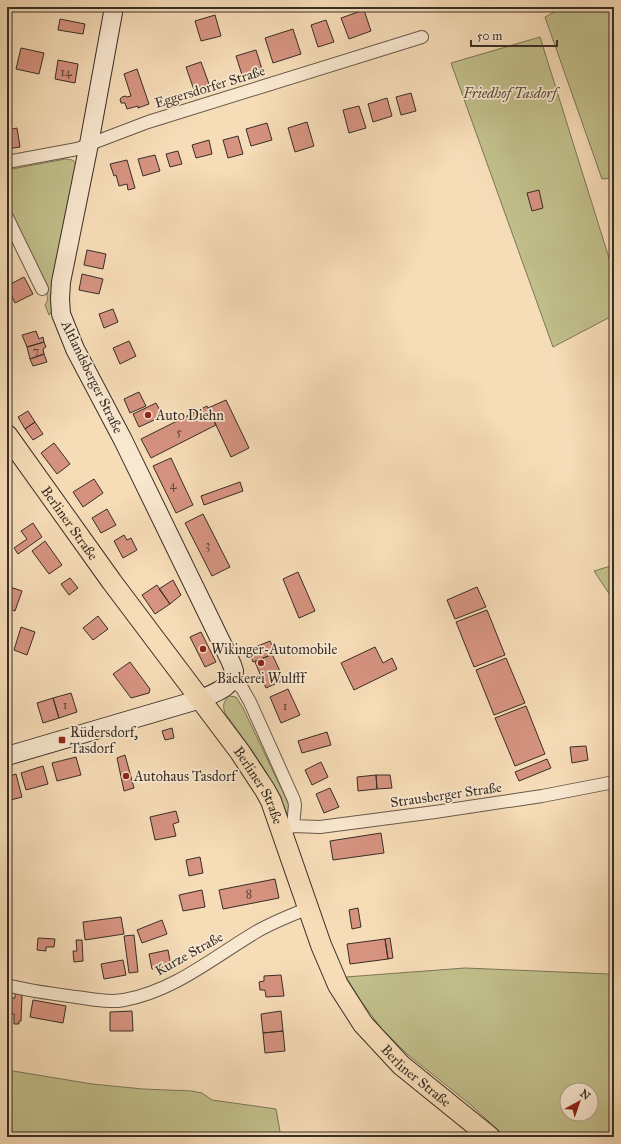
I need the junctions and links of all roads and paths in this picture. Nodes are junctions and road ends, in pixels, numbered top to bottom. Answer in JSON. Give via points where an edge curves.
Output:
{"nodes":[{"id":1,"x":114,"y":7,"type":"edge"},
{"id":2,"x":422,"y":37,"type":"dead end"},
{"id":3,"x":90,"y":144,"type":"junction"},
{"id":4,"x":7,"y":162,"type":"edge"},
{"id":5,"x":7,"y":216,"type":"edge"},
{"id":6,"x":42,"y":289,"type":"dead end"},
{"id":7,"x":7,"y":435,"type":"edge"},
{"id":8,"x":232,"y":680,"type":"junction"},
{"id":9,"x":201,"y":699,"type":"junction"},
{"id":10,"x":7,"y":756,"type":"edge"},
{"id":11,"x":614,"y":782,"type":"edge"},
{"id":12,"x":287,"y":829,"type":"junction"},
{"id":13,"x":309,"y":908,"type":"junction"},
{"id":14,"x":7,"y":985,"type":"edge"},
{"id":15,"x":490,"y":1137,"type":"edge"}],
"edges":[{"from":1,"to":3,"type":"main road","name":"Altlandsberger Straße"},
{"from":2,"to":3,"type":"street","name":"Eggersdorfer Straße","via":[[148,122]]},
{"from":3,"to":4,"type":"street","name":"Eggersdorfer Straße","via":[[77,149]]},
{"from":3,"to":8,"type":"main road","name":"Altlandsberger Straße","via":[[61,282],[61,314],[75,349],[123,440],[230,658],[234,671]]},
{"from":5,"to":6,"type":"street"},
{"from":7,"to":9,"type":"main road","name":"Berliner Straße","via":[[112,582]]},
{"from":8,"to":9,"type":"main road"},
{"from":8,"to":12,"type":"street","via":[[242,688],[250,702],[294,800],[295,805]]},
{"from":9,"to":10,"type":"main road"},
{"from":9,"to":12,"type":"main road","name":"Berliner Straße","via":[[265,790]]},
{"from":11,"to":12,"type":"street","name":"Strausberger Straße","via":[[428,813]]},
{"from":12,"to":13,"type":"main road","name":"Berliner Straße"},
{"from":13,"to":14,"type":"street","name":"Kurze Straße","via":[[257,932],[174,983],[138,997],[106,1001]]},
{"from":13,"to":15,"type":"main road","name":"Berliner Straße","via":[[338,985],[363,1024],[401,1065]]}]}
